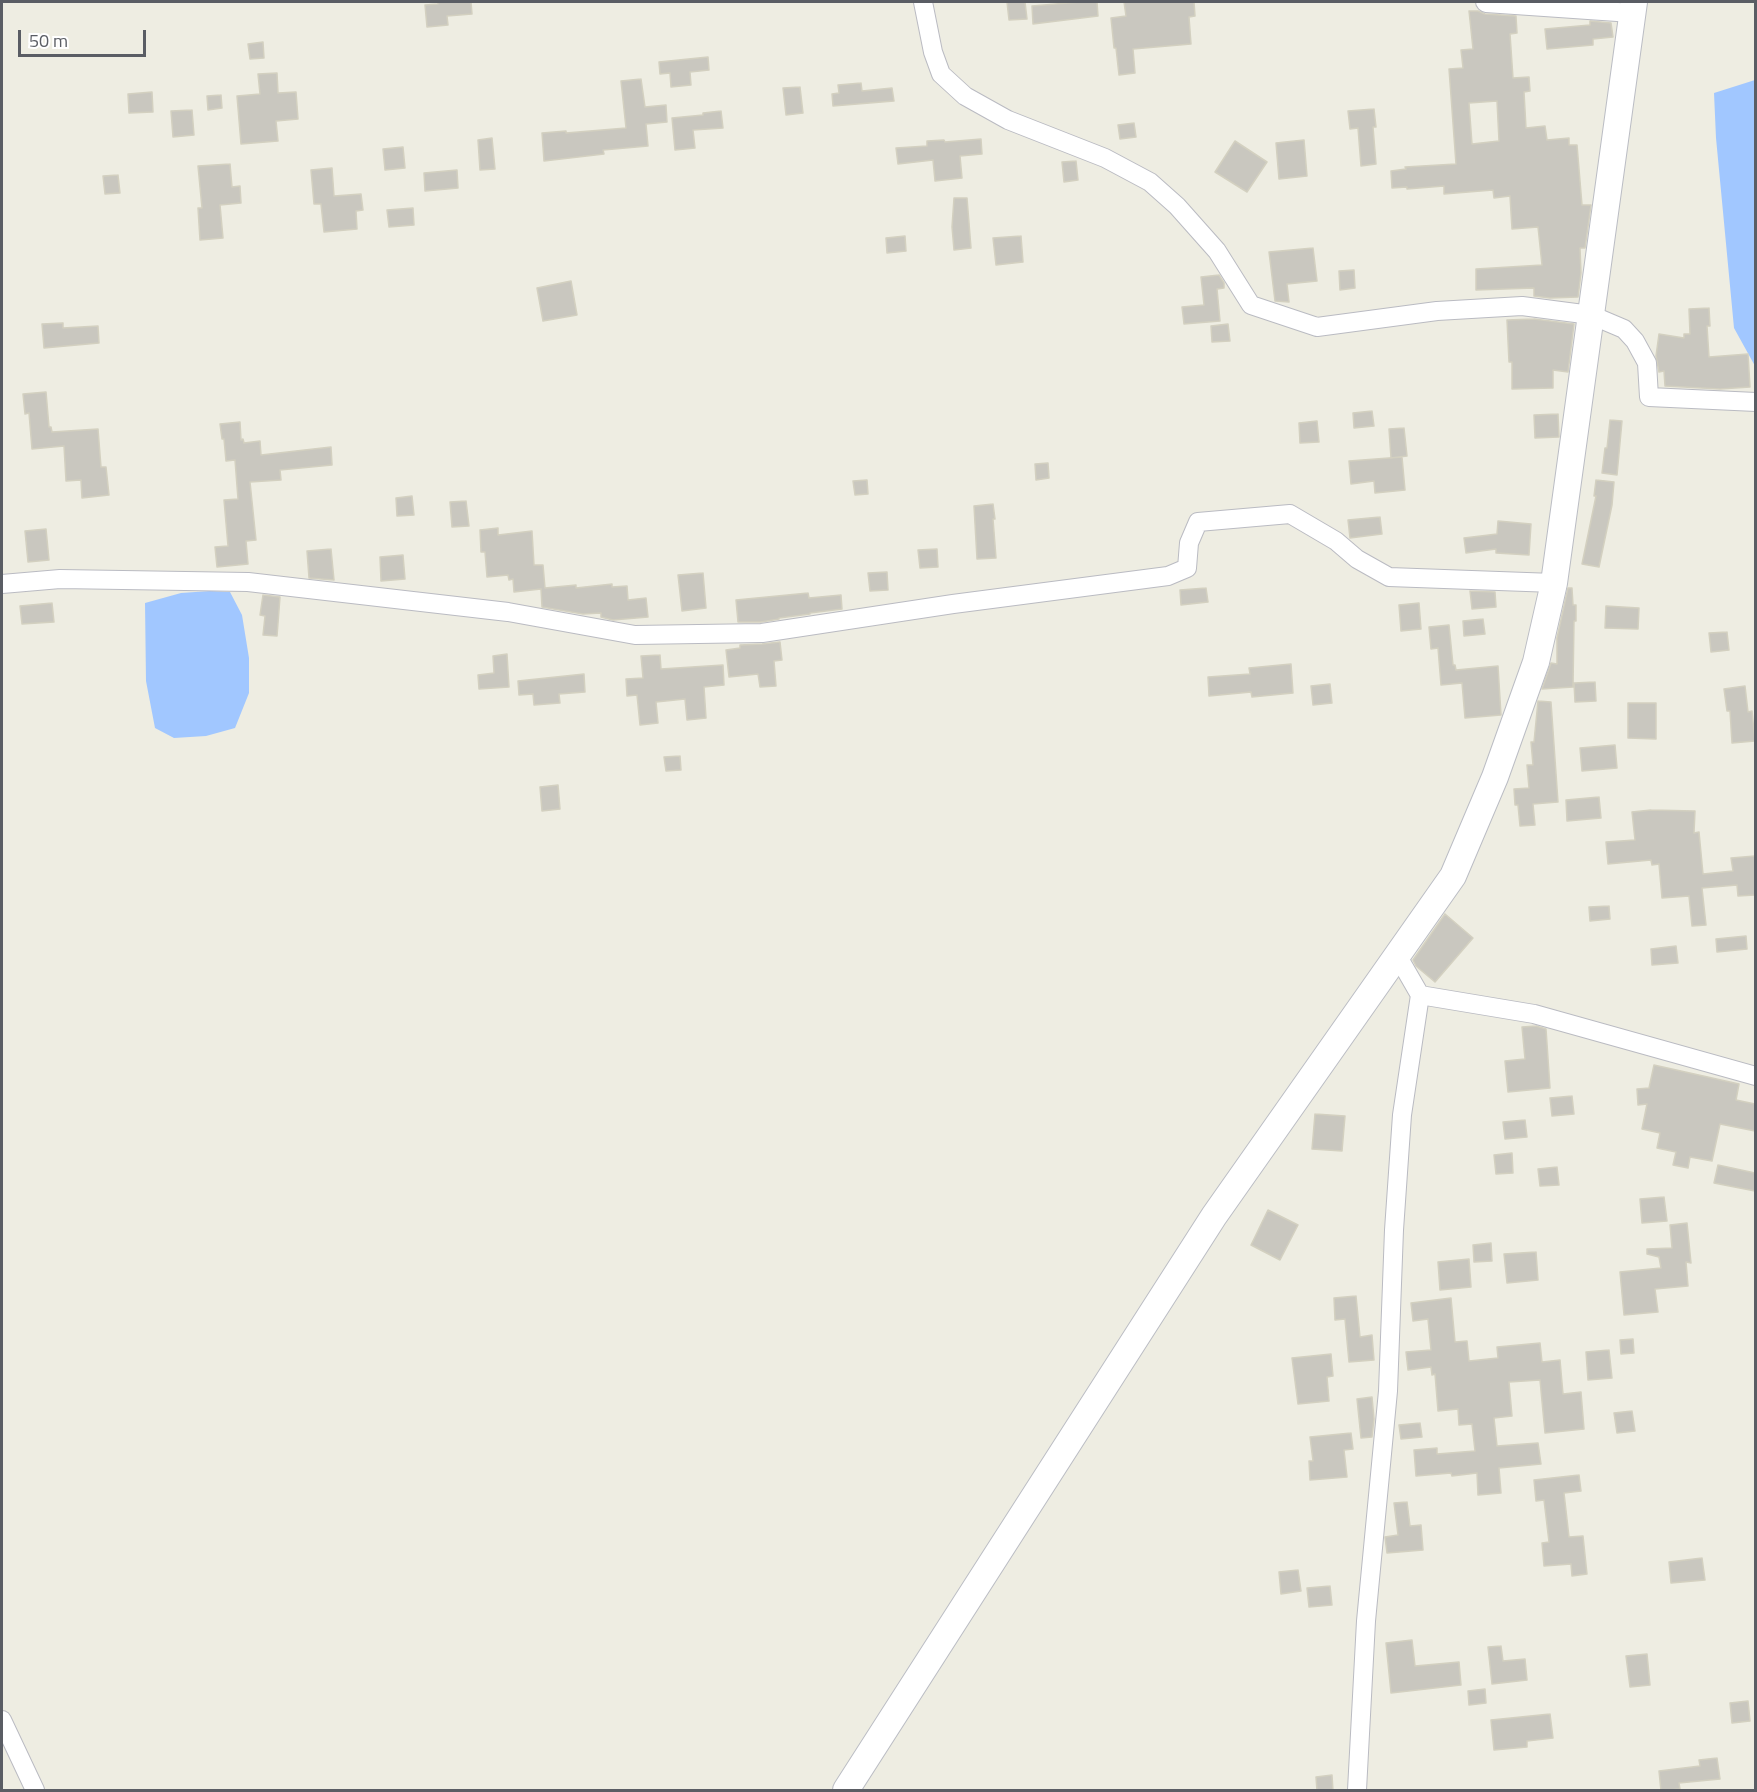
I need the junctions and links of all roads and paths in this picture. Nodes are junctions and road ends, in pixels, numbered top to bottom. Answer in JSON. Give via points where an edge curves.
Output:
{"nodes":[{"id":1,"x":923,"y":2,"type":"edge"},
{"id":2,"x":1485,"y":2,"type":"edge"},
{"id":3,"x":1633,"y":7,"type":"edge"},
{"id":4,"x":1591,"y":315,"type":"junction"},
{"id":5,"x":1755,"y":402,"type":"edge"},
{"id":6,"x":1554,"y":583,"type":"junction"},
{"id":7,"x":2,"y":584,"type":"edge"},
{"id":8,"x":1397,"y":955,"type":"junction"},
{"id":9,"x":1420,"y":995,"type":"junction"},
{"id":10,"x":1755,"y":1077,"type":"edge"},
{"id":11,"x":2,"y":1720,"type":"edge"},
{"id":12,"x":35,"y":1791,"type":"edge"},
{"id":13,"x":846,"y":1791,"type":"edge"},
{"id":14,"x":1357,"y":1791,"type":"edge"}],
"edges":[{"from":1,"to":4,"type":"street","via":[[941,74],[965,96],[1008,120],[1105,158],[1150,182],[1217,251],[1251,305],[1317,327],[1437,311],[1522,306]]},
{"from":2,"to":3,"type":"street"},
{"from":3,"to":4,"type":"main road"},
{"from":4,"to":5,"type":"street","via":[[1624,329],[1635,341],[1647,363],[1649,397]]},
{"from":4,"to":6,"type":"main road"},
{"from":6,"to":7,"type":"street","via":[[1389,577],[1290,514],[1198,522],[1189,543],[1187,568],[1168,576],[762,633],[635,635],[508,612],[249,582],[60,579]]},
{"from":6,"to":8,"type":"main road","via":[[1536,662],[1495,777],[1453,876]]},
{"from":8,"to":9,"type":"street"},
{"from":8,"to":13,"type":"main road","via":[[1214,1216]]},
{"from":9,"to":10,"type":"street","via":[[1534,1014]]},
{"from":9,"to":14,"type":"street","via":[[1402,1115],[1388,1391],[1366,1621]]},
{"from":11,"to":12,"type":"street"}]}
